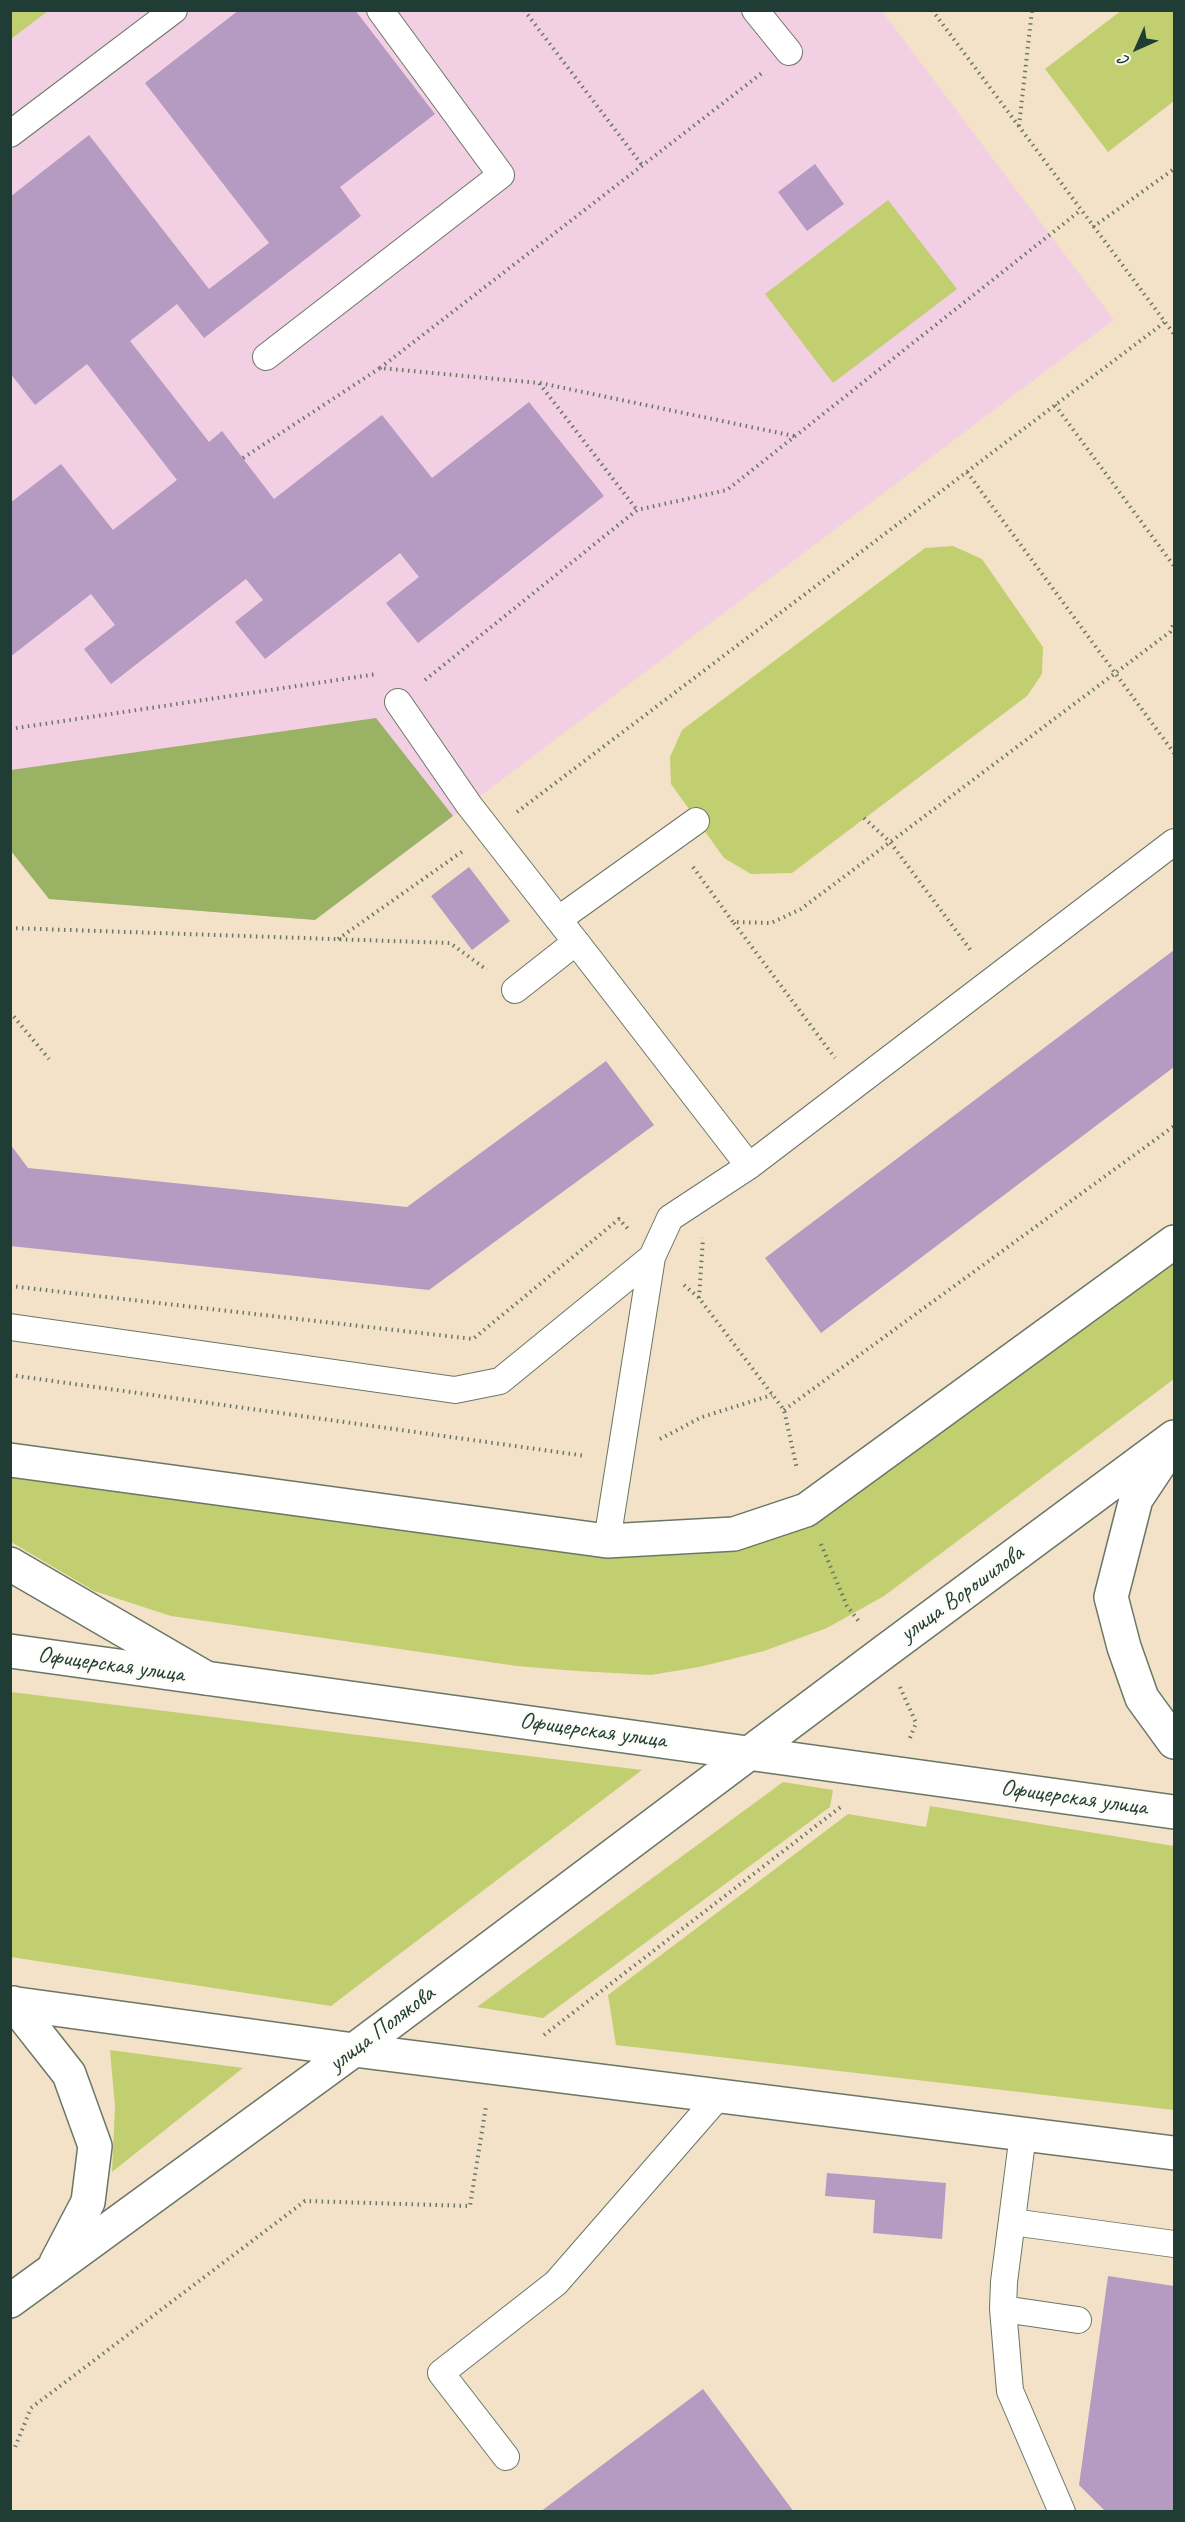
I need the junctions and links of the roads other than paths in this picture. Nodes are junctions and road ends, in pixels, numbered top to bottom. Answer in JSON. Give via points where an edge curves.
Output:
{"nodes":[{"id":1,"x":174,"y":10,"type":"edge"},
{"id":2,"x":380,"y":10,"type":"edge"},
{"id":3,"x":755,"y":10,"type":"edge"},
{"id":4,"x":789,"y":52,"type":"road end"},
{"id":5,"x":10,"y":134,"type":"edge"},
{"id":6,"x":266,"y":357,"type":"dead end"},
{"id":7,"x":398,"y":702,"type":"road end"},
{"id":8,"x":696,"y":822,"type":"dead end"},
{"id":9,"x":1174,"y":842,"type":"edge"},
{"id":10,"x":559,"y":919,"type":"junction"},
{"id":11,"x":576,"y":942,"type":"junction"},
{"id":12,"x":515,"y":990,"type":"road end"},
{"id":13,"x":749,"y":1166,"type":"junction"},
{"id":14,"x":1174,"y":1242,"type":"edge"},
{"id":15,"x":651,"y":1257,"type":"junction"},
{"id":16,"x":10,"y":1327,"type":"edge"},
{"id":17,"x":1174,"y":1439,"type":"edge"},
{"id":18,"x":10,"y":1460,"type":"edge"},
{"id":19,"x":607,"y":1541,"type":"junction"},
{"id":20,"x":10,"y":1564,"type":"edge"},
{"id":21,"x":10,"y":1651,"type":"edge"},
{"id":22,"x":206,"y":1678,"type":"junction"},
{"id":23,"x":1174,"y":1742,"type":"edge"},
{"id":24,"x":751,"y":1752,"type":"junction"},
{"id":25,"x":1174,"y":1812,"type":"edge"},
{"id":26,"x":12,"y":2003,"type":"edge"},
{"id":27,"x":354,"y":2050,"type":"junction"},
{"id":28,"x":719,"y":2096,"type":"junction"},
{"id":29,"x":1023,"y":2134,"type":"junction"},
{"id":30,"x":1174,"y":2153,"type":"edge"},
{"id":31,"x":1012,"y":2222,"type":"junction"},
{"id":32,"x":1174,"y":2244,"type":"edge"},
{"id":33,"x":52,"y":2270,"type":"junction"},
{"id":34,"x":10,"y":2301,"type":"edge"},
{"id":35,"x":1003,"y":2309,"type":"junction"},
{"id":36,"x":1078,"y":2320,"type":"dead end"},
{"id":37,"x":506,"y":2457,"type":"dead end"},
{"id":38,"x":1062,"y":2511,"type":"edge"}],
"edges":[{"from":1,"to":5,"type":"lane"},
{"from":2,"to":6,"type":"lane","via":[[501,175]]},
{"from":3,"to":4,"type":"lane"},
{"from":7,"to":10,"type":"lane","via":[[490,832]]},
{"from":8,"to":10,"type":"lane"},
{"from":9,"to":13,"type":"lane"},
{"from":10,"to":11,"type":"lane"},
{"from":11,"to":12,"type":"lane"},
{"from":11,"to":13,"type":"lane"},
{"from":13,"to":15,"type":"lane","via":[[670,1218]]},
{"from":14,"to":19,"type":"main road","via":[[806,1510],[734,1534]]},
{"from":15,"to":16,"type":"lane","via":[[500,1381],[455,1390]]},
{"from":15,"to":19,"type":"lane"},
{"from":17,"to":23,"type":"main road","via":[[1136,1499],[1111,1597],[1142,1698]]},
{"from":17,"to":24,"type":"main road","name":"улица Ворошилова"},
{"from":18,"to":19,"type":"main road"},
{"from":20,"to":22,"type":"main road"},
{"from":21,"to":22,"type":"main road","name":"Офицерская улица"},
{"from":22,"to":24,"type":"main road","name":"Офицерская улица"},
{"from":24,"to":25,"type":"main road","name":"Офицерская улица"},
{"from":24,"to":27,"type":"main road","name":"улица Полякова"},
{"from":26,"to":27,"type":"main road"},
{"from":26,"to":33,"type":"main road","via":[[69,2074],[95,2146],[87,2202]]},
{"from":27,"to":28,"type":"main road"},
{"from":27,"to":33,"type":"main road","name":"улица Полякова"},
{"from":28,"to":29,"type":"main road"},
{"from":28,"to":37,"type":"lane","via":[[556,2283],[441,2373]]},
{"from":29,"to":30,"type":"main road"},
{"from":29,"to":31,"type":"lane"},
{"from":31,"to":32,"type":"lane"},
{"from":31,"to":35,"type":"lane"},
{"from":33,"to":34,"type":"main road","name":"улица Полякова"},
{"from":35,"to":36,"type":"lane"},
{"from":35,"to":38,"type":"lane","via":[[1010,2391]]}]}
